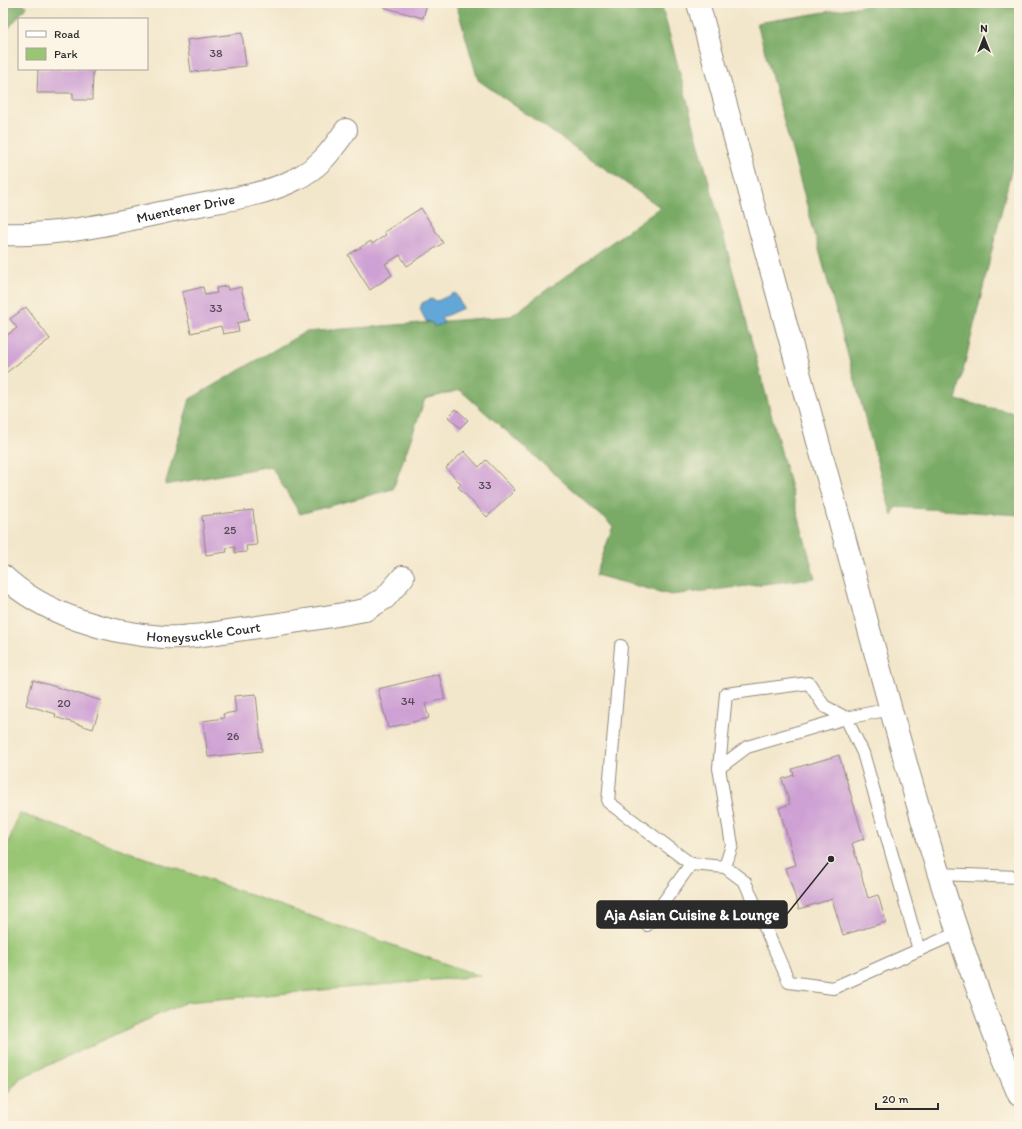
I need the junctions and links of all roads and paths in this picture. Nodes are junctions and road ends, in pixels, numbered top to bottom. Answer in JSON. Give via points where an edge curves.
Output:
{"nodes":[{"id":1,"x":698,"y":3,"type":"edge"},
{"id":2,"x":346,"y":130,"type":"dead end"},
{"id":3,"x":3,"y":234,"type":"edge"},
{"id":4,"x":3,"y":576,"type":"edge"},
{"id":5,"x":403,"y":577,"type":"dead end"},
{"id":6,"x":621,"y":646,"type":"dead end"},
{"id":7,"x":891,"y":710,"type":"junction"},
{"id":8,"x":846,"y":718,"type":"junction"},
{"id":9,"x":719,"y":768,"type":"junction"},
{"id":10,"x":691,"y":864,"type":"junction"},
{"id":11,"x":725,"y":867,"type":"junction"},
{"id":12,"x":938,"y":874,"type":"junction"},
{"id":13,"x":1019,"y":876,"type":"edge"},
{"id":14,"x":647,"y":925,"type":"dead end"},
{"id":15,"x":957,"y":933,"type":"junction"},
{"id":16,"x":919,"y":950,"type":"junction"},
{"id":17,"x":1019,"y":1095,"type":"edge"}],
"edges":[{"from":1,"to":7,"type":"main road"},
{"from":2,"to":3,"type":"main road","name":"Muentener Drive","via":[[326,157],[309,172],[293,181],[258,193],[62,232]]},
{"from":4,"to":5,"type":"main road","name":"Honeysuckle Court","via":[[38,601],[78,620],[116,631],[164,637],[208,634],[365,610],[385,598]]},
{"from":6,"to":10,"type":"lane","via":[[608,802]]},
{"from":7,"to":8,"type":"lane"},
{"from":7,"to":12,"type":"main road","via":[[916,805]]},
{"from":8,"to":9,"type":"lane","via":[[747,747]]},
{"from":8,"to":9,"type":"lane","via":[[824,706],[809,683],[726,694]]},
{"from":8,"to":16,"type":"lane","via":[[863,753]]},
{"from":9,"to":11,"type":"lane","via":[[732,846]]},
{"from":10,"to":11,"type":"lane"},
{"from":10,"to":14,"type":"lane"},
{"from":11,"to":16,"type":"lane","via":[[744,882],[789,982],[833,988]]},
{"from":12,"to":13,"type":"lane"},
{"from":12,"to":15,"type":"main road"},
{"from":15,"to":16,"type":"lane"},
{"from":15,"to":17,"type":"main road"}]}
